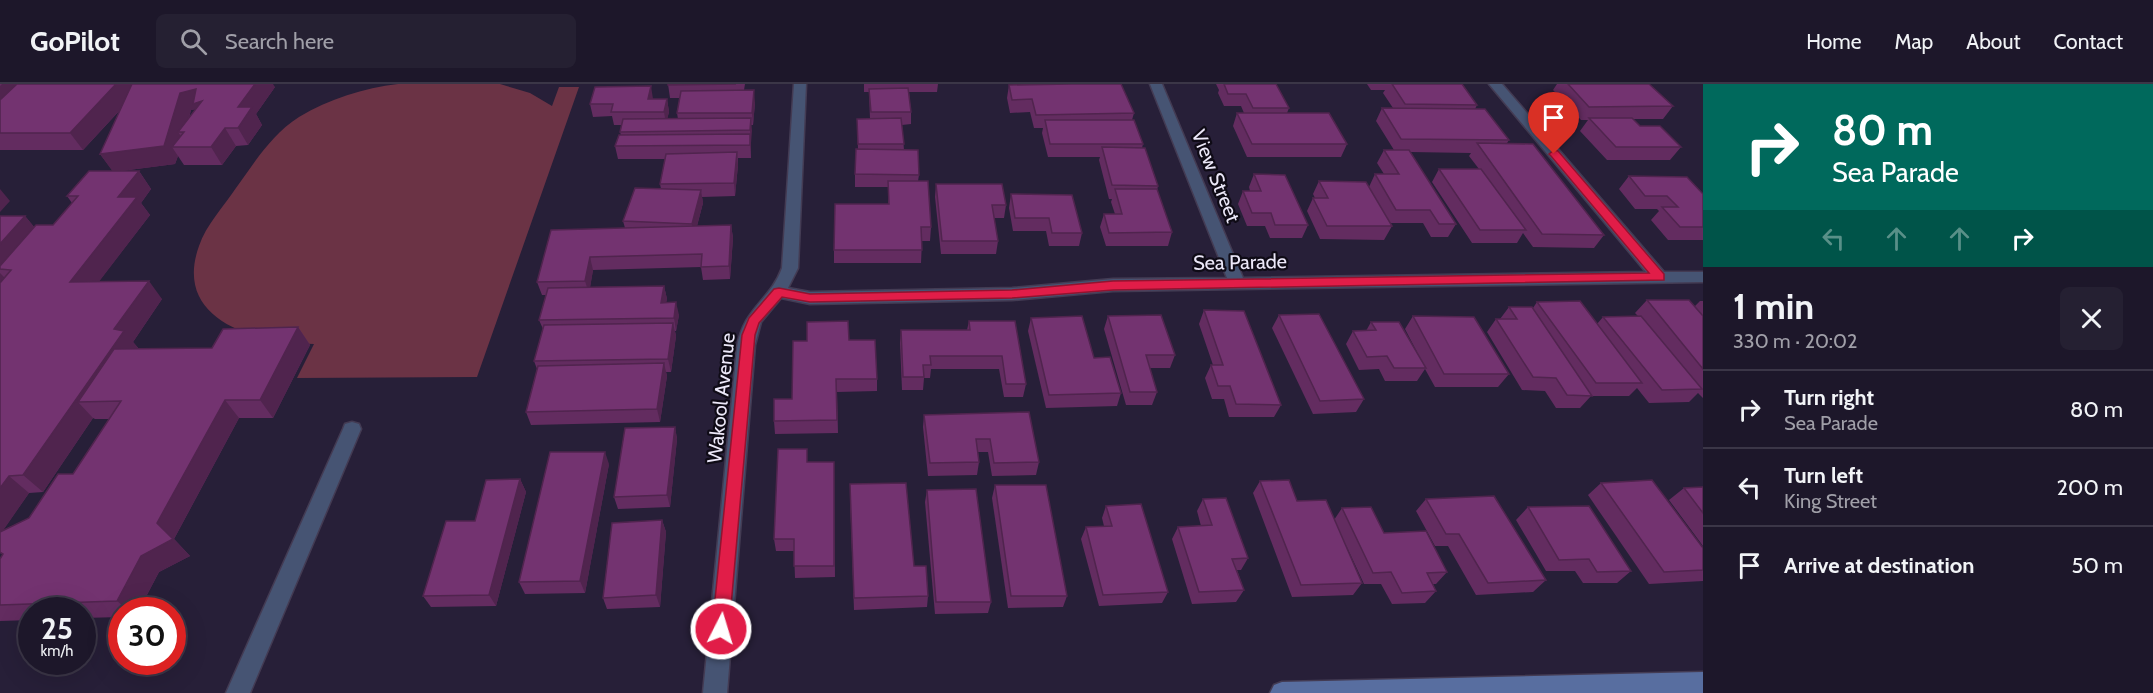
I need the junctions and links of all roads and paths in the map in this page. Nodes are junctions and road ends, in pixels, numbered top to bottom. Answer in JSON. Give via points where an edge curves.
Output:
{"nodes":[{"id":1,"x":800,"y":84,"type":"edge"},
{"id":2,"x":1156,"y":84,"type":"edge"},
{"id":3,"x":1495,"y":84,"type":"edge"},
{"id":4,"x":1659,"y":277,"type":"junction"},
{"id":5,"x":1703,"y":277,"type":"edge"},
{"id":6,"x":1237,"y":283,"type":"junction"},
{"id":7,"x":779,"y":292,"type":"junction"},
{"id":8,"x":352,"y":429,"type":"dead end"},
{"id":9,"x":1703,"y":683,"type":"edge"},
{"id":10,"x":238,"y":693,"type":"edge"},
{"id":11,"x":715,"y":693,"type":"edge"},
{"id":12,"x":1282,"y":693,"type":"edge"}],
"edges":[{"from":1,"to":7,"type":"street","name":"Wakool Avenue","via":[[790,268]]},
{"from":2,"to":6,"type":"street","name":"View Street"},
{"from":3,"to":4,"type":"street"},
{"from":4,"to":5,"type":"street","name":"Sea Parade"},
{"from":4,"to":6,"type":"street","name":"Sea Parade"},
{"from":6,"to":7,"type":"street","name":"Sea Parade","via":[[1087,286],[1012,294],[810,298]]},
{"from":7,"to":11,"type":"street","name":"Wakool Avenue","via":[[753,321],[748,335]]},
{"from":8,"to":10,"type":"street"},
{"from":9,"to":12,"type":"main road"}]}
